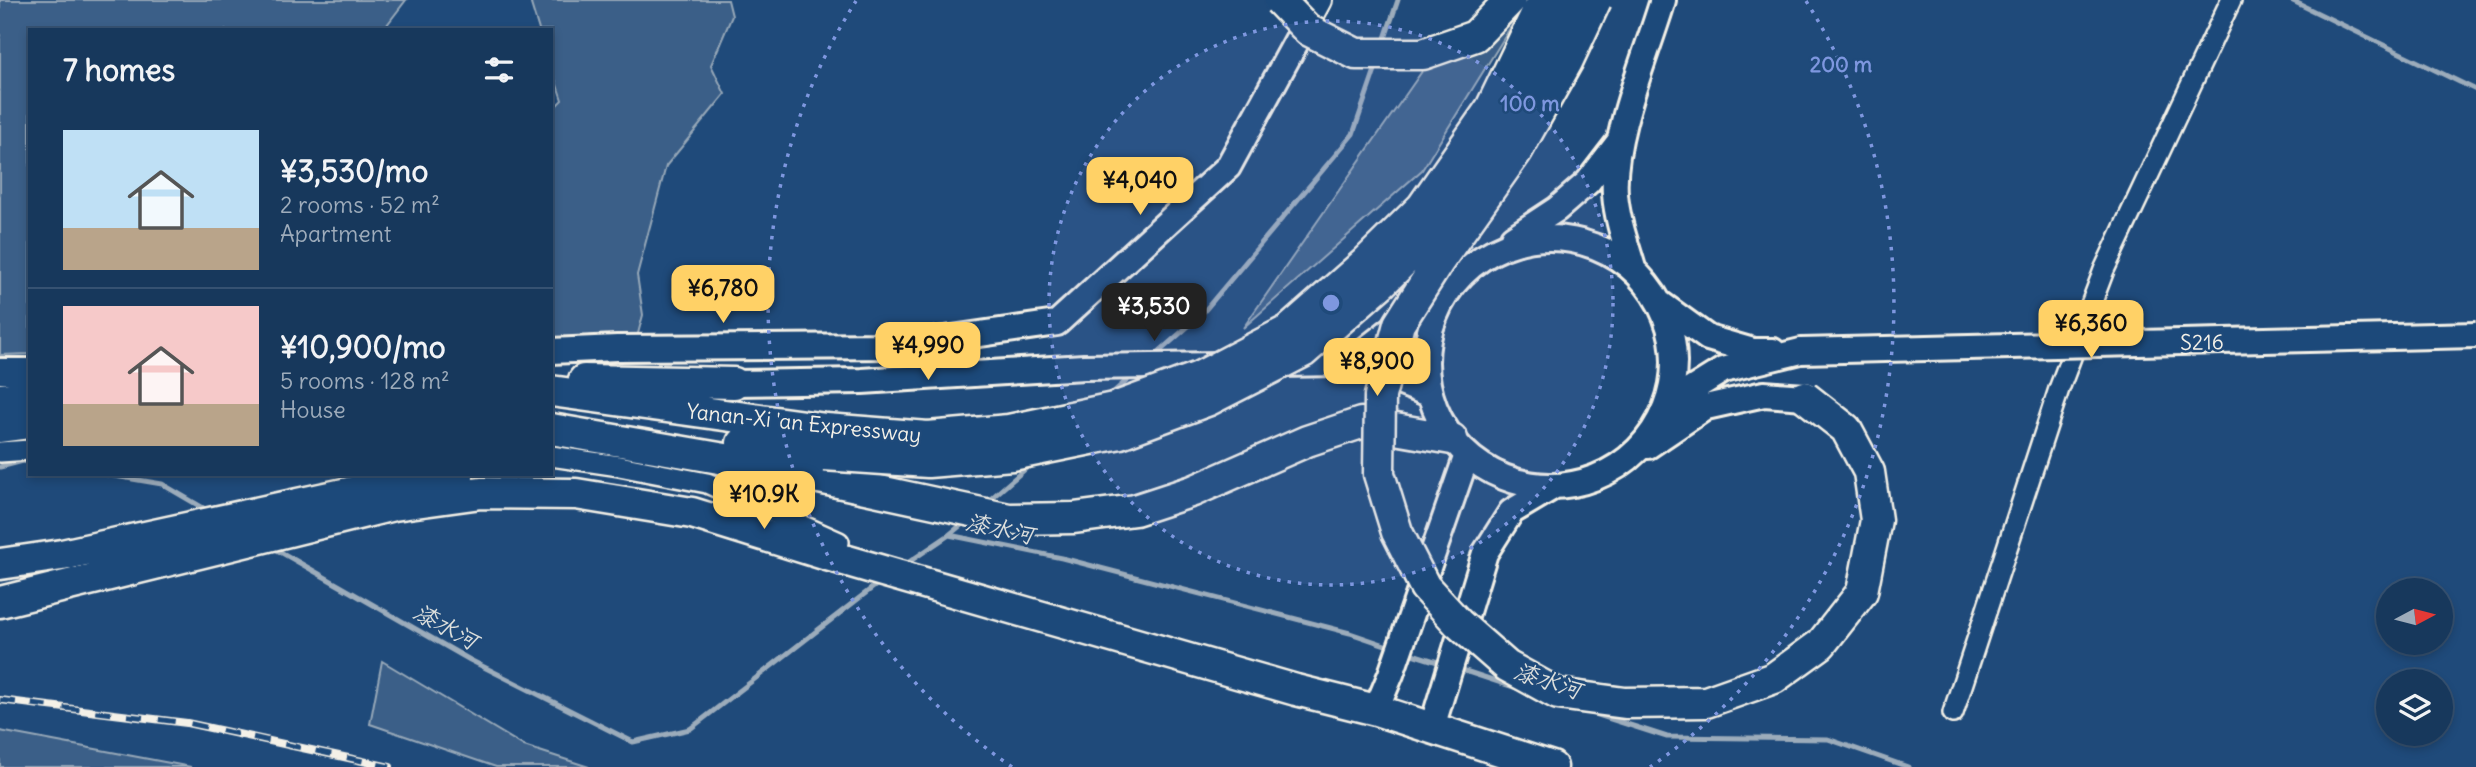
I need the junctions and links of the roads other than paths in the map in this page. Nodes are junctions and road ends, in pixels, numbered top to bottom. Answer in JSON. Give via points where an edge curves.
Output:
{"nodes":[{"id":1,"x":1279,"y":0,"type":"edge"},
{"id":2,"x":1319,"y":0,"type":"edge"},
{"id":3,"x":1510,"y":0,"type":"edge"},
{"id":4,"x":1543,"y":0,"type":"edge"},
{"id":5,"x":1572,"y":0,"type":"edge"},
{"id":6,"x":1596,"y":0,"type":"edge"},
{"id":7,"x":1664,"y":0,"type":"edge"},
{"id":8,"x":2230,"y":3,"type":"edge"},
{"id":9,"x":1618,"y":143,"type":"junction"},
{"id":10,"x":1501,"y":246,"type":"junction"},
{"id":11,"x":1633,"y":268,"type":"junction"},
{"id":12,"x":1459,"y":276,"type":"junction"},
{"id":13,"x":1661,"y":304,"type":"junction"},
{"id":14,"x":2476,"y":335,"type":"edge"},
{"id":15,"x":897,"y":346,"type":"junction"},
{"id":16,"x":553,"y":351,"type":"edge"},
{"id":17,"x":1801,"y":351,"type":"junction"},
{"id":18,"x":1336,"y":363,"type":"junction"},
{"id":19,"x":0,"y":371,"type":"edge"},
{"id":20,"x":28,"y":371,"type":"edge"},
{"id":21,"x":974,"y":375,"type":"junction"},
{"id":22,"x":553,"y":379,"type":"edge"},
{"id":23,"x":734,"y":383,"type":"joint"},
{"id":24,"x":553,"y":391,"type":"edge"},
{"id":25,"x":1429,"y":394,"type":"junction"},
{"id":26,"x":28,"y":396,"type":"edge"},
{"id":27,"x":1805,"y":397,"type":"joint"},
{"id":28,"x":0,"y":399,"type":"edge"},
{"id":29,"x":553,"y":417,"type":"edge"},
{"id":30,"x":28,"y":423,"type":"edge"},
{"id":31,"x":0,"y":427,"type":"edge"},
{"id":32,"x":553,"y":429,"type":"edge"},
{"id":33,"x":1655,"y":429,"type":"junction"},
{"id":34,"x":825,"y":442,"type":"junction"},
{"id":35,"x":1459,"y":447,"type":"junction"},
{"id":36,"x":28,"y":450,"type":"edge"},
{"id":37,"x":0,"y":452,"type":"edge"},
{"id":38,"x":553,"y":456,"type":"edge"},
{"id":39,"x":1616,"y":469,"type":"junction"},
{"id":40,"x":466,"y":476,"type":"edge"},
{"id":41,"x":498,"y":476,"type":"edge"},
{"id":42,"x":1553,"y":487,"type":"junction"},
{"id":43,"x":839,"y":542,"type":"junction"},
{"id":44,"x":0,"y":564,"type":"edge"},
{"id":45,"x":0,"y":603,"type":"edge"},
{"id":46,"x":1299,"y":684,"type":"junction"},
{"id":47,"x":1376,"y":710,"type":"junction"},
{"id":48,"x":1953,"y":713,"type":"dead end"},
{"id":49,"x":1432,"y":727,"type":"junction"},
{"id":50,"x":1552,"y":767,"type":"edge"}],
"edges":[{"from":1,"to":3,"type":"highway","bridge":true,"via":[[1308,30],[1356,54],[1423,54],[1475,36]]},
{"from":2,"to":15,"type":"main road","via":[[1228,167],[1057,323]]},
{"from":4,"to":34,"type":"highway","name":"Yanan-Xi 'an Expressway","bridge":true,"via":[[1491,108],[1422,207],[1289,330],[1199,377],[1114,408],[1009,430]]},
{"from":5,"to":34,"type":"highway","name":"Yanan-Xi 'an Expressway","bridge":true,"via":[[1494,142],[1440,225],[1303,352],[1209,400],[1120,433],[1012,455],[928,462]]},
{"from":6,"to":27,"type":"highway","bridge":true,"via":[[1517,151],[1399,324],[1380,396],[1379,474],[1397,532],[1425,587],[1507,666],[1558,694],[1625,703],[1706,702],[1774,678],[1821,644],[1862,592],[1876,520],[1869,472],[1846,429]]},
{"from":7,"to":9,"type":"main road"},
{"from":8,"to":48,"type":"street","via":[[2104,270],[2059,389]]},
{"from":9,"to":10,"type":"main road","via":[[1588,182],[1558,209]]},
{"from":9,"to":11,"type":"main road","via":[[1615,194]]},
{"from":10,"to":11,"type":"main road","via":[[1535,237],[1570,238],[1604,249]]},
{"from":10,"to":12,"type":"main road"},
{"from":11,"to":13,"type":"main road"},
{"from":12,"to":18,"type":"main road","via":[[1364,351]]},
{"from":12,"to":25,"type":"main road","via":[[1436,311],[1425,352]]},
{"from":13,"to":17,"type":"main road","via":[[1708,338],[1753,351]]},
{"from":13,"to":33,"type":"main road","via":[[1672,335],[1675,368],[1669,400]]},
{"from":14,"to":17,"type":"main road","name":"S216","number":"S216","bridge":true},
{"from":15,"to":16,"type":"main road"},
{"from":15,"to":21,"type":"main road"},
{"from":17,"to":33,"type":"main road","via":[[1723,370],[1691,390]]},
{"from":18,"to":21,"type":"main road"},
{"from":18,"to":25,"type":"main road","via":[[1364,368]]},
{"from":19,"to":20,"type":"main road"},
{"from":21,"to":23,"type":"main road"},
{"from":22,"to":23,"type":"highway"},
{"from":24,"to":34,"type":"highway","name":"Yanan-Xi 'an Expressway"},
{"from":25,"to":35,"type":"main road","via":[[1438,418]]},
{"from":26,"to":28,"type":"highway"},
{"from":27,"to":39,"type":"main road","via":[[1764,394],[1706,407]]},
{"from":29,"to":34,"type":"highway","name":"Yanan-Xi 'an Expressway"},
{"from":30,"to":31,"type":"highway"},
{"from":32,"to":35,"type":"highway","via":[[754,464],[1009,519],[1074,518],[1135,510],[1361,423]]},
{"from":33,"to":39,"type":"main road"},
{"from":35,"to":42,"type":"main road","via":[[1493,473],[1522,484]]},
{"from":35,"to":47,"type":"main road","via":[[1442,523]]},
{"from":36,"to":37,"type":"street"},
{"from":38,"to":43,"type":"street","via":[[707,483]]},
{"from":39,"to":42,"type":"main road","via":[[1586,482]]},
{"from":40,"to":44,"type":"highway","via":[[390,484],[62,555]]},
{"from":41,"to":43,"type":"highway","via":[[566,479],[667,493]]},
{"from":42,"to":49,"type":"main road","via":[[1511,512],[1485,553]]},
{"from":43,"to":46,"type":"highway"},
{"from":45,"to":46,"type":"highway","via":[[394,505],[481,493],[576,494],[692,513],[827,555]]},
{"from":46,"to":47,"type":"highway"},
{"from":47,"to":49,"type":"highway"},
{"from":49,"to":50,"type":"highway"}]}
